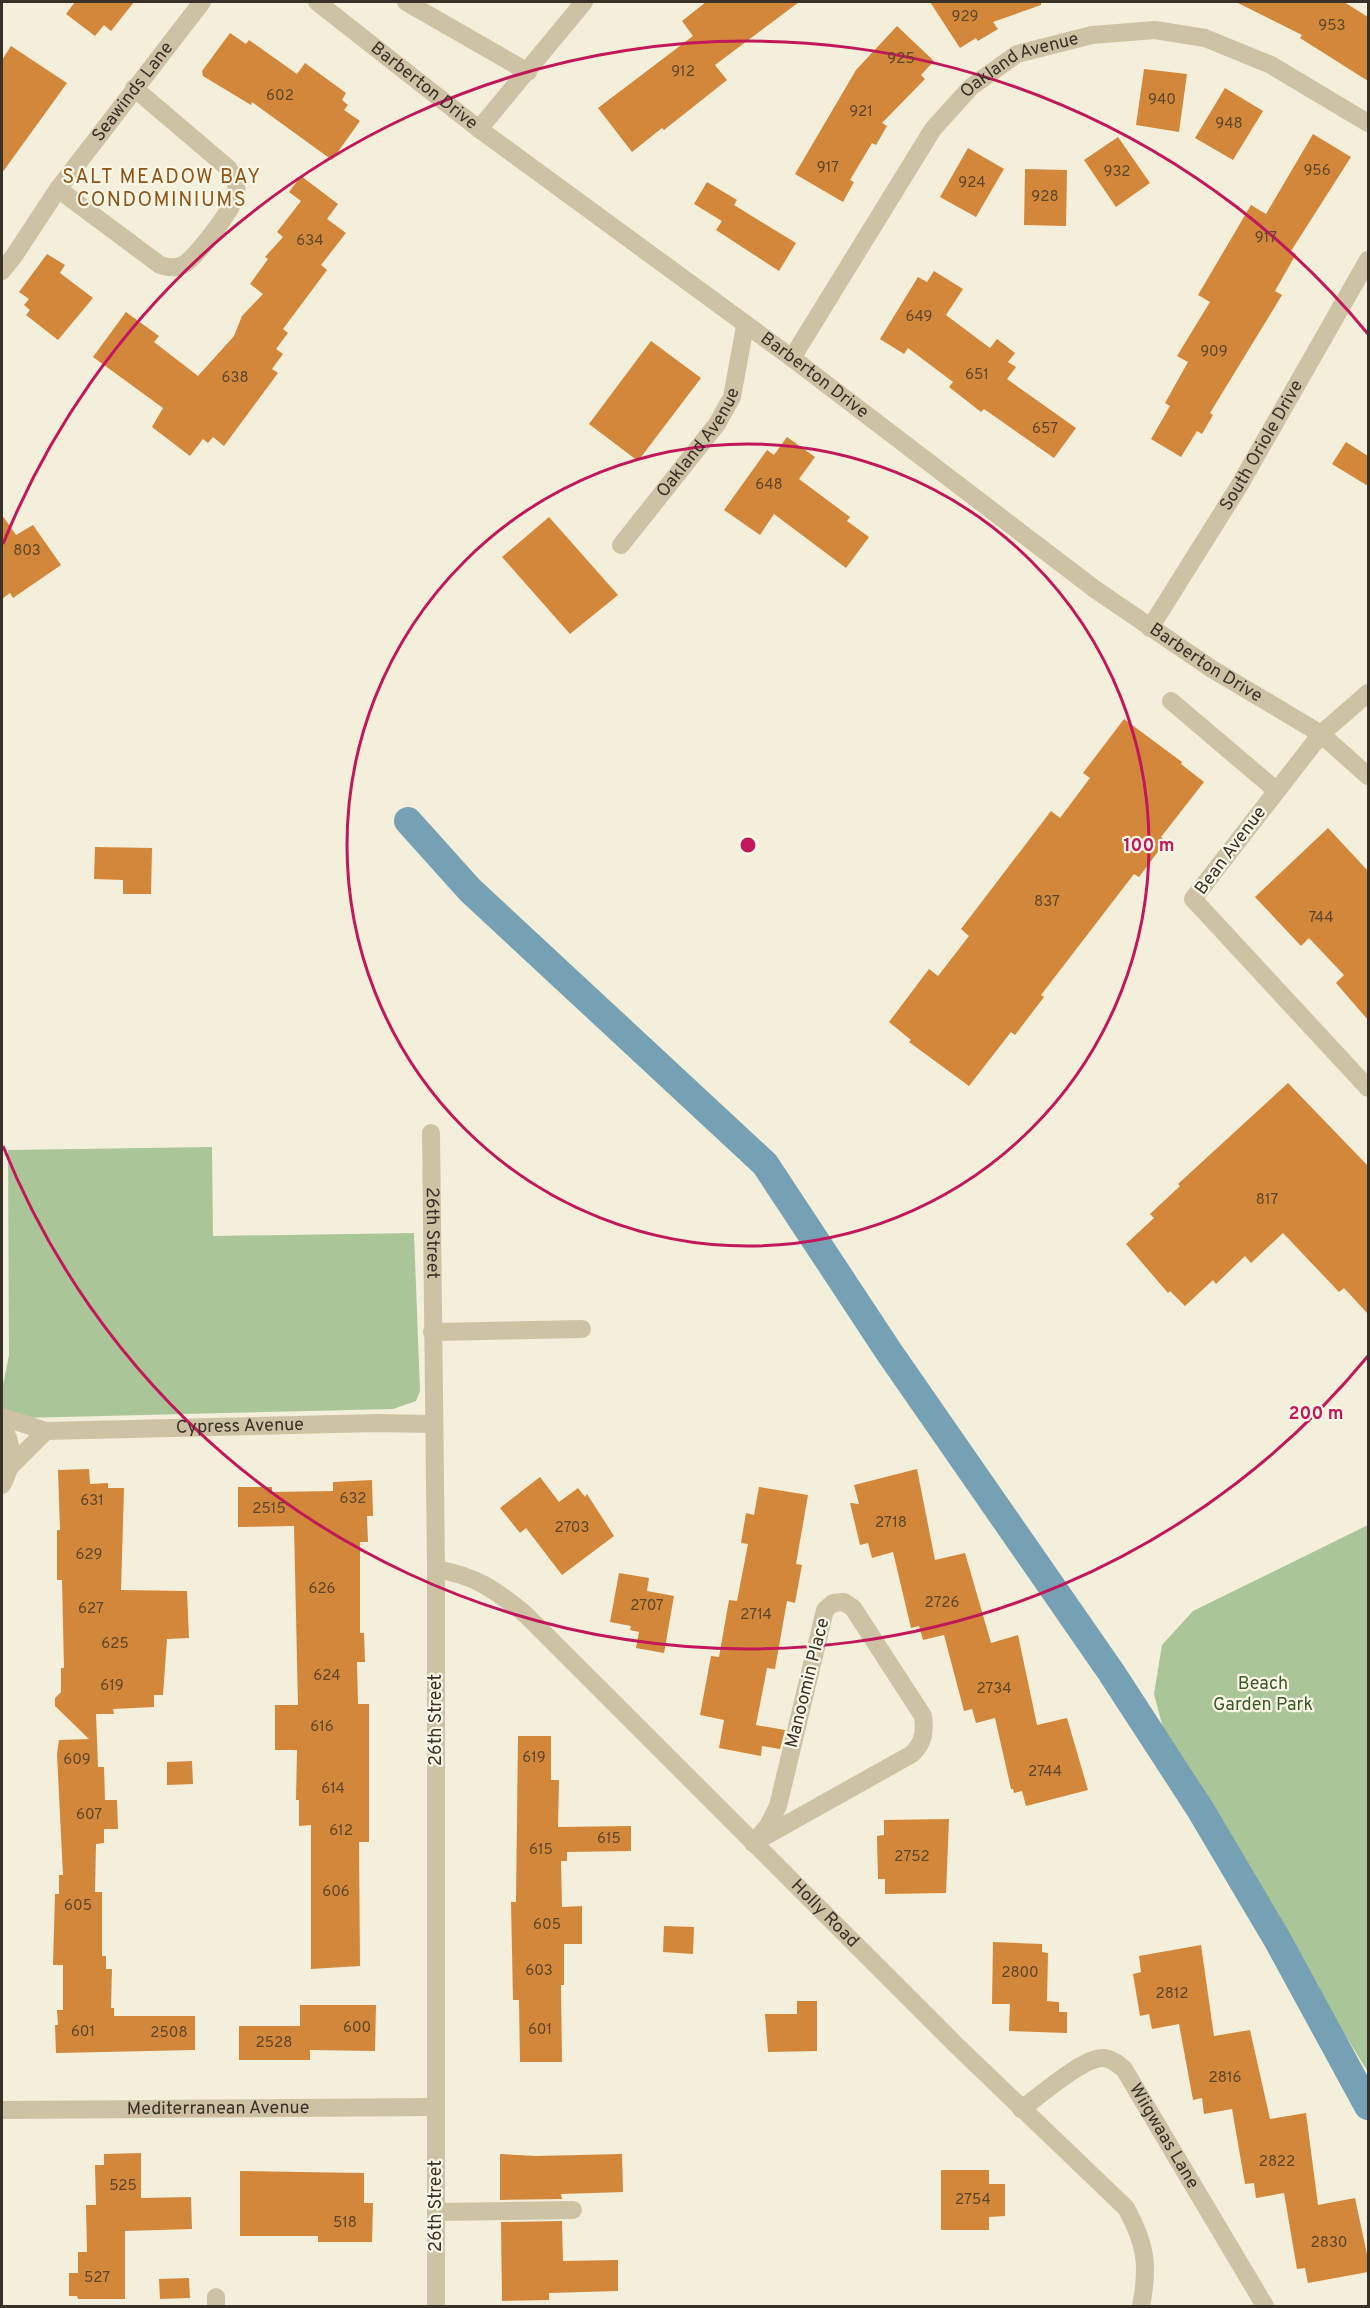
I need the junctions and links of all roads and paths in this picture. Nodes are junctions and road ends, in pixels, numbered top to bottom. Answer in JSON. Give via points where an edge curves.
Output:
{"nodes":[{"id":1,"x":202,"y":2,"type":"edge"},
{"id":2,"x":317,"y":2,"type":"edge"},
{"id":3,"x":406,"y":2,"type":"edge"},
{"id":4,"x":584,"y":2,"type":"edge"},
{"id":5,"x":528,"y":72,"type":"junction"},
{"id":6,"x":134,"y":88,"type":"junction"},
{"id":7,"x":1368,"y":123,"type":"edge"},
{"id":8,"x":479,"y":129,"type":"junction"},
{"id":9,"x":58,"y":189,"type":"junction"},
{"id":10,"x":1368,"y":260,"type":"edge"},
{"id":11,"x":2,"y":271,"type":"edge"},
{"id":12,"x":745,"y":326,"type":"junction"},
{"id":13,"x":792,"y":358,"type":"junction"},
{"id":14,"x":621,"y":545,"type":"dead end"},
{"id":15,"x":1150,"y":628,"type":"junction"},
{"id":16,"x":1368,"y":693,"type":"edge"},
{"id":17,"x":1171,"y":701,"type":"dead end"},
{"id":18,"x":1321,"y":734,"type":"junction"},
{"id":19,"x":1368,"y":776,"type":"edge"},
{"id":20,"x":1277,"y":791,"type":"junction"},
{"id":21,"x":1368,"y":1088,"type":"edge"},
{"id":22,"x":431,"y":1133,"type":"dead end"},
{"id":23,"x":582,"y":1329,"type":"dead end"},
{"id":24,"x":432,"y":1332,"type":"junction"},
{"id":25,"x":2,"y":1417,"type":"edge"},
{"id":26,"x":433,"y":1424,"type":"junction"},
{"id":27,"x":2,"y":1427,"type":"edge"},
{"id":28,"x":46,"y":1431,"type":"junction"},
{"id":29,"x":10,"y":1467,"type":"junction"},
{"id":30,"x":2,"y":1485,"type":"edge"},
{"id":31,"x":436,"y":1569,"type":"junction"},
{"id":32,"x":753,"y":1843,"type":"junction"},
{"id":33,"x":435,"y":2107,"type":"junction"},
{"id":34,"x":1021,"y":2109,"type":"junction"},
{"id":35,"x":2,"y":2110,"type":"edge"},
{"id":36,"x":573,"y":2210,"type":"dead end"},
{"id":37,"x":436,"y":2212,"type":"junction"},
{"id":38,"x":436,"y":2307,"type":"edge"},
{"id":39,"x":1141,"y":2307,"type":"edge"},
{"id":40,"x":1265,"y":2307,"type":"edge"}],
"edges":[{"from":1,"to":6,"type":"street","name":"Seawinds Lane"},
{"from":2,"to":8,"type":"street","name":"Barberton Drive"},
{"from":3,"to":5,"type":"street"},
{"from":4,"to":5,"type":"street"},
{"from":5,"to":8,"type":"street"},
{"from":6,"to":9,"type":"street","name":"Seawinds Lane"},
{"from":6,"to":9,"type":"street","via":[[228,168],[235,180],[236,195],[231,208],[185,264],[173,268],[160,265]]},
{"from":7,"to":13,"type":"street","name":"Oakland Avenue","via":[[1271,66],[1205,38],[1155,30],[1092,35],[1017,54],[971,87],[933,129]]},
{"from":8,"to":12,"type":"street","name":"Barberton Drive"},
{"from":9,"to":11,"type":"street","name":"Seawinds Lane"},
{"from":10,"to":15,"type":"street","name":"South Oriole Drive","via":[[1239,486]]},
{"from":12,"to":13,"type":"street","name":"Barberton Drive"},
{"from":12,"to":14,"type":"street","name":"Oakland Avenue","via":[[732,397],[717,424]]},
{"from":13,"to":15,"type":"street","name":"Barberton Drive"},
{"from":15,"to":18,"type":"street","name":"Barberton Drive"},
{"from":16,"to":18,"type":"street","name":"Bean Avenue"},
{"from":17,"to":20,"type":"street"},
{"from":18,"to":19,"type":"street","name":"Barberton Drive"},
{"from":18,"to":20,"type":"street","name":"Bean Avenue"},
{"from":20,"to":21,"type":"street","name":"Bean Avenue","via":[[1193,899]]},
{"from":22,"to":24,"type":"street","name":"26th Street"},
{"from":23,"to":24,"type":"street"},
{"from":24,"to":26,"type":"street","name":"26th Street"},
{"from":25,"to":28,"type":"street","name":"Cypress Avenue"},
{"from":26,"to":28,"type":"street","name":"Cypress Avenue"},
{"from":26,"to":31,"type":"street","name":"26th Street"},
{"from":27,"to":29,"type":"street","via":[[11,1449]]},
{"from":28,"to":29,"type":"street"},
{"from":29,"to":30,"type":"street"},
{"from":31,"to":32,"type":"street","name":"Holly Road","via":[[460,1573],[489,1585],[525,1614]]},
{"from":31,"to":33,"type":"street","name":"26th Street"},
{"from":32,"to":32,"type":"street","name":"Manoomin Place","via":[[912,1754],[925,1733],[923,1716],[854,1608],[844,1602],[833,1603],[825,1610],[778,1806]]},
{"from":32,"to":34,"type":"street","name":"Holly Road"},
{"from":33,"to":35,"type":"street","name":"Mediterranean Avenue"},
{"from":33,"to":37,"type":"street","name":"26th Street"},
{"from":34,"to":39,"type":"street","name":"Holly Road","via":[[1126,2208],[1145,2254]]},
{"from":34,"to":40,"type":"street","name":"Wiigwaas Lane","via":[[1089,2061],[1103,2058],[1116,2062],[1124,2069]]},
{"from":36,"to":37,"type":"street"},
{"from":37,"to":38,"type":"street","name":"26th Street"}]}
